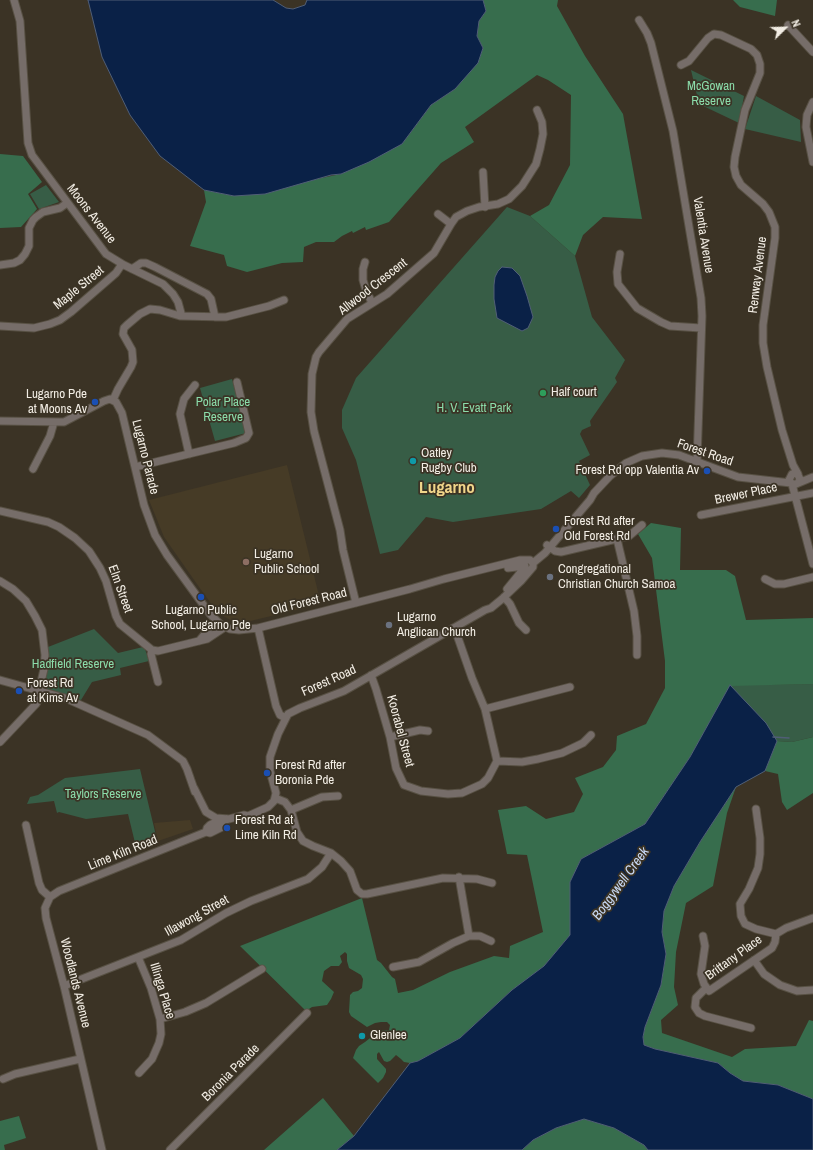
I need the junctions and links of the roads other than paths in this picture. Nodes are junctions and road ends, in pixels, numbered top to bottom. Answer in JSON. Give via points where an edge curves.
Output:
{"nodes":[{"id":1,"x":14,"y":0,"type":"edge"},
{"id":2,"x":639,"y":20,"type":"dead end"},
{"id":3,"x":788,"y":25,"type":"dead end"},
{"id":4,"x":813,"y":52,"type":"edge"},
{"id":5,"x":682,"y":65,"type":"dead end"},
{"id":6,"x":813,"y":102,"type":"edge"},
{"id":7,"x":537,"y":110,"type":"dead end"},
{"id":8,"x":810,"y":124,"type":"edge"},
{"id":9,"x":813,"y":162,"type":"edge"},
{"id":10,"x":483,"y":172,"type":"dead end"},
{"id":11,"x":67,"y":202,"type":"junction"},
{"id":12,"x":485,"y":207,"type":"junction"},
{"id":13,"x":438,"y":214,"type":"dead end"},
{"id":14,"x":451,"y":224,"type":"junction"},
{"id":15,"x":620,"y":254,"type":"dead end"},
{"id":16,"x":365,"y":262,"type":"dead end"},
{"id":17,"x":0,"y":264,"type":"edge"},
{"id":18,"x":122,"y":264,"type":"junction"},
{"id":19,"x":132,"y":269,"type":"junction"},
{"id":20,"x":284,"y":300,"type":"dead end"},
{"id":21,"x":372,"y":303,"type":"junction"},
{"id":22,"x":180,"y":316,"type":"junction"},
{"id":23,"x":215,"y":317,"type":"junction"},
{"id":24,"x":0,"y":326,"type":"edge"},
{"id":25,"x":701,"y":328,"type":"junction"},
{"id":26,"x":237,"y":382,"type":"dead end"},
{"id":27,"x":195,"y":385,"type":"dead end"},
{"id":28,"x":113,"y":400,"type":"junction"},
{"id":29,"x":0,"y":421,"type":"edge"},
{"id":30,"x":54,"y":422,"type":"junction"},
{"id":31,"x":189,"y":454,"type":"junction"},
{"id":32,"x":697,"y":461,"type":"junction"},
{"id":33,"x":135,"y":467,"type":"junction"},
{"id":34,"x":33,"y":469,"type":"dead end"},
{"id":35,"x":813,"y":476,"type":"edge"},
{"id":36,"x":795,"y":479,"type":"junction"},
{"id":37,"x":813,"y":493,"type":"edge"},
{"id":38,"x":796,"y":496,"type":"junction"},
{"id":39,"x":0,"y":511,"type":"edge"},
{"id":40,"x":702,"y":515,"type":"dead end"},
{"id":41,"x":642,"y":525,"type":"dead end"},
{"id":42,"x":617,"y":539,"type":"junction"},
{"id":43,"x":548,"y":546,"type":"junction"},
{"id":44,"x":561,"y":552,"type":"junction"},
{"id":45,"x":540,"y":558,"type":"junction"},
{"id":46,"x":529,"y":564,"type":"junction"},
{"id":47,"x":813,"y":564,"type":"edge"},
{"id":48,"x":512,"y":567,"type":"junction"},
{"id":49,"x":518,"y":575,"type":"junction"},
{"id":50,"x":813,"y":577,"type":"edge"},
{"id":51,"x":765,"y":579,"type":"dead end"},
{"id":52,"x":0,"y":581,"type":"edge"},
{"id":53,"x":410,"y":589,"type":"junction"},
{"id":54,"x":504,"y":597,"type":"junction"},
{"id":55,"x":356,"y":603,"type":"junction"},
{"id":56,"x":485,"y":610,"type":"junction"},
{"id":57,"x":216,"y":621,"type":"junction"},
{"id":58,"x":225,"y":627,"type":"junction"},
{"id":59,"x":258,"y":628,"type":"junction"},
{"id":60,"x":454,"y":628,"type":"junction"},
{"id":61,"x":526,"y":630,"type":"dead end"},
{"id":62,"x":199,"y":641,"type":"junction"},
{"id":63,"x":152,"y":650,"type":"junction"},
{"id":64,"x":637,"y":655,"type":"dead end"},
{"id":65,"x":371,"y":675,"type":"junction"},
{"id":66,"x":0,"y":680,"type":"edge"},
{"id":67,"x":158,"y":682,"type":"dead end"},
{"id":68,"x":570,"y":687,"type":"dead end"},
{"id":69,"x":41,"y":691,"type":"junction"},
{"id":70,"x":485,"y":709,"type":"junction"},
{"id":71,"x":286,"y":718,"type":"junction"},
{"id":72,"x":428,"y":731,"type":"dead end"},
{"id":73,"x":591,"y":735,"type":"dead end"},
{"id":74,"x":390,"y":737,"type":"junction"},
{"id":75,"x":0,"y":742,"type":"edge"},
{"id":76,"x":496,"y":761,"type":"junction"},
{"id":77,"x":338,"y":796,"type":"dead end"},
{"id":78,"x":275,"y":798,"type":"junction"},
{"id":79,"x":756,"y":809,"type":"dead end"},
{"id":80,"x":291,"y":810,"type":"junction"},
{"id":81,"x":222,"y":821,"type":"junction"},
{"id":82,"x":26,"y":825,"type":"dead end"},
{"id":83,"x":331,"y":853,"type":"junction"},
{"id":84,"x":459,"y":877,"type":"junction"},
{"id":85,"x":492,"y":883,"type":"dead end"},
{"id":86,"x":50,"y":897,"type":"junction"},
{"id":87,"x":813,"y":918,"type":"edge"},
{"id":88,"x":776,"y":934,"type":"junction"},
{"id":89,"x":469,"y":936,"type":"junction"},
{"id":90,"x":703,"y":936,"type":"dead end"},
{"id":91,"x":491,"y":941,"type":"dead end"},
{"id":92,"x":138,"y":957,"type":"junction"},
{"id":93,"x":754,"y":960,"type":"junction"},
{"id":94,"x":393,"y":967,"type":"dead end"},
{"id":95,"x":262,"y":969,"type":"dead end"},
{"id":96,"x":64,"y":986,"type":"junction"},
{"id":97,"x":706,"y":988,"type":"junction"},
{"id":98,"x":813,"y":990,"type":"edge"},
{"id":99,"x":308,"y":1013,"type":"dead end"},
{"id":100,"x":160,"y":1019,"type":"junction"},
{"id":101,"x":751,"y":1028,"type":"dead end"},
{"id":102,"x":80,"y":1059,"type":"junction"},
{"id":103,"x":139,"y":1073,"type":"dead end"},
{"id":104,"x":3,"y":1079,"type":"dead end"},
{"id":105,"x":102,"y":1150,"type":"edge"},
{"id":106,"x":170,"y":1150,"type":"edge"}],
"edges":[{"from":1,"to":11,"type":"street","name":"Moons Avenue","via":[[20,21],[29,149],[35,161]]},
{"from":2,"to":25,"type":"street","name":"Valentia Avenue","via":[[651,43],[674,137],[701,298]]},
{"from":3,"to":4,"type":"street"},
{"from":5,"to":36,"type":"street","name":"Renway Avenue","via":[[714,34],[751,49],[757,55],[760,64],[760,74],[743,117],[734,167],[742,185],[763,204],[775,227],[763,344]]},
{"from":6,"to":8,"type":"street","via":[[808,111]]},
{"from":7,"to":12,"type":"street","name":"Allwood Crescent","via":[[543,134],[536,164],[522,186],[509,199]]},
{"from":8,"to":9,"type":"street","via":[[806,132]]},
{"from":10,"to":12,"type":"street"},
{"from":11,"to":17,"type":"street","via":[[60,208],[43,212],[30,224],[29,246],[20,260]]},
{"from":11,"to":18,"type":"street","name":"Moons Avenue","via":[[106,254]]},
{"from":12,"to":14,"type":"street","name":"Allwood Crescent","via":[[467,211],[456,217]]},
{"from":13,"to":14,"type":"street"},
{"from":14,"to":21,"type":"street","name":"Allwood Crescent","via":[[434,253],[393,289]]},
{"from":15,"to":25,"type":"street","via":[[618,284],[637,308],[670,326]]},
{"from":16,"to":21,"type":"street","via":[[363,280]]},
{"from":18,"to":19,"type":"street","name":"Moons Avenue"},
{"from":18,"to":24,"type":"street","name":"Maple Street","via":[[116,273],[60,320],[34,328]]},
{"from":19,"to":22,"type":"street","name":"Moons Avenue","via":[[163,284],[178,302]]},
{"from":19,"to":23,"type":"street","via":[[146,263],[207,294],[211,299]]},
{"from":20,"to":23,"type":"street","via":[[226,317]]},
{"from":21,"to":55,"type":"street","name":"Allwood Crescent","via":[[347,319],[319,352],[312,374],[311,412],[314,431]]},
{"from":22,"to":23,"type":"street"},
{"from":22,"to":28,"type":"street","via":[[150,309],[124,328],[123,334],[132,350],[133,362]]},
{"from":25,"to":32,"type":"street","name":"Valentia Avenue"},
{"from":26,"to":31,"type":"street","via":[[249,438]]},
{"from":27,"to":31,"type":"street","via":[[184,400],[180,414]]},
{"from":28,"to":30,"type":"street","via":[[103,401],[68,421]]},
{"from":28,"to":33,"type":"street","name":"Lugarno Parade","via":[[118,403],[120,409]]},
{"from":29,"to":30,"type":"street"},
{"from":30,"to":34,"type":"street","via":[[50,436]]},
{"from":31,"to":33,"type":"street"},
{"from":32,"to":36,"type":"street","name":"Forest Road","via":[[738,477],[756,480]]},
{"from":32,"to":43,"type":"street","name":"Forest Road","via":[[668,453],[642,456],[630,461],[587,497]]},
{"from":33,"to":57,"type":"street","name":"Lugarno Parade","via":[[149,521],[158,541]]},
{"from":35,"to":36,"type":"street"},
{"from":36,"to":38,"type":"street"},
{"from":37,"to":38,"type":"street"},
{"from":38,"to":40,"type":"street","name":"Brewer Place"},
{"from":38,"to":47,"type":"street"},
{"from":39,"to":63,"type":"street","name":"Elm Street","via":[[48,522],[75,538],[89,551],[100,568],[120,624]]},
{"from":41,"to":42,"type":"street","via":[[629,536]]},
{"from":42,"to":44,"type":"street"},
{"from":42,"to":64,"type":"street","via":[[634,611]]},
{"from":43,"to":44,"type":"street","via":[[556,552]]},
{"from":43,"to":45,"type":"street","name":"Forest Road"},
{"from":43,"to":46,"type":"street","name":"Forest Road"},
{"from":44,"to":45,"type":"street"},
{"from":45,"to":46,"type":"street","name":"Forest Road"},
{"from":46,"to":48,"type":"street","name":"Old Forest Road"},
{"from":46,"to":49,"type":"street","name":"Forest Road"},
{"from":46,"to":53,"type":"street","name":"Old Forest Road","via":[[522,560]]},
{"from":46,"to":54,"type":"street","name":"Forest Road"},
{"from":48,"to":49,"type":"street"},
{"from":48,"to":53,"type":"street","name":"Old Forest Road"},
{"from":49,"to":56,"type":"street","name":"Forest Road"},
{"from":50,"to":51,"type":"street","via":[[784,584],[774,584]]},
{"from":52,"to":69,"type":"street","via":[[26,601],[42,630],[45,655]]},
{"from":53,"to":55,"type":"street","name":"Old Forest Road"},
{"from":54,"to":56,"type":"street","name":"Forest Road"},
{"from":54,"to":61,"type":"street"},
{"from":55,"to":59,"type":"street","name":"Old Forest Road"},
{"from":56,"to":60,"type":"street","name":"Forest Road"},
{"from":57,"to":58,"type":"street","name":"Old Forest Road"},
{"from":57,"to":62,"type":"street"},
{"from":58,"to":59,"type":"street","name":"Old Forest Road","via":[[239,630]]},
{"from":58,"to":62,"type":"street","via":[[207,639]]},
{"from":59,"to":71,"type":"street","via":[[277,708],[280,715]]},
{"from":60,"to":65,"type":"street","name":"Forest Road"},
{"from":60,"to":70,"type":"street"},
{"from":62,"to":63,"type":"street","via":[[158,651]]},
{"from":63,"to":67,"type":"street"},
{"from":65,"to":71,"type":"street","name":"Forest Road","via":[[340,692],[293,711]]},
{"from":65,"to":74,"type":"street","name":"Koorabel Street"},
{"from":66,"to":69,"type":"street"},
{"from":68,"to":70,"type":"street"},
{"from":69,"to":75,"type":"street","via":[[36,704]]},
{"from":69,"to":81,"type":"street","via":[[148,735],[183,761],[203,814],[208,819]]},
{"from":70,"to":76,"type":"street"},
{"from":71,"to":78,"type":"street","via":[[270,761]]},
{"from":72,"to":74,"type":"street","via":[[420,730]]},
{"from":73,"to":76,"type":"street","via":[[583,743],[562,753],[522,762]]},
{"from":74,"to":76,"type":"street","name":"Koorabel Street","via":[[396,768],[402,783],[415,789],[448,794],[462,793],[482,784],[488,778]]},
{"from":77,"to":80,"type":"street","via":[[322,797]]},
{"from":78,"to":80,"type":"street","via":[[285,802]]},
{"from":78,"to":81,"type":"street","via":[[268,807],[246,819],[237,822]]},
{"from":79,"to":88,"type":"street","via":[[760,854],[758,868],[740,904],[741,916],[745,924]]},
{"from":80,"to":83,"type":"street","via":[[297,832],[304,841]]},
{"from":81,"to":86,"type":"street","name":"Lime Kiln Road","via":[[210,833],[206,832],[59,891]]},
{"from":82,"to":86,"type":"street","via":[[38,883]]},
{"from":83,"to":84,"type":"street","via":[[345,864],[358,890],[364,895],[434,879]]},
{"from":83,"to":92,"type":"street","name":"Illawong Street","via":[[322,867],[308,879],[252,900],[226,912],[181,940]]},
{"from":84,"to":85,"type":"street"},
{"from":84,"to":89,"type":"street"},
{"from":86,"to":96,"type":"street","name":"Woodlands Avenue","via":[[46,905],[46,914]]},
{"from":87,"to":88,"type":"street"},
{"from":88,"to":93,"type":"street","name":"Brittany Place","via":[[772,948]]},
{"from":89,"to":91,"type":"street","via":[[480,936]]},
{"from":89,"to":94,"type":"street","via":[[419,962]]},
{"from":90,"to":97,"type":"street","name":"Brittany Place","via":[[705,946],[701,974]]},
{"from":92,"to":96,"type":"street","name":"Illawong Street"},
{"from":92,"to":100,"type":"street","name":"Illinga Place"},
{"from":93,"to":97,"type":"street","name":"Brittany Place","via":[[709,991]]},
{"from":93,"to":98,"type":"street","via":[[764,974],[780,985],[797,991]]},
{"from":95,"to":100,"type":"street","via":[[206,1003]]},
{"from":96,"to":102,"type":"street","name":"Woodlands Avenue"},
{"from":97,"to":101,"type":"street","via":[[696,998],[695,1007],[699,1012],[705,1016]]},
{"from":99,"to":106,"type":"street","name":"Boronia Parade"},
{"from":100,"to":103,"type":"street","name":"Illinga Place","via":[[159,1043],[152,1059]]},
{"from":102,"to":104,"type":"street"},
{"from":102,"to":105,"type":"street","name":"Woodlands Avenue"}]}
